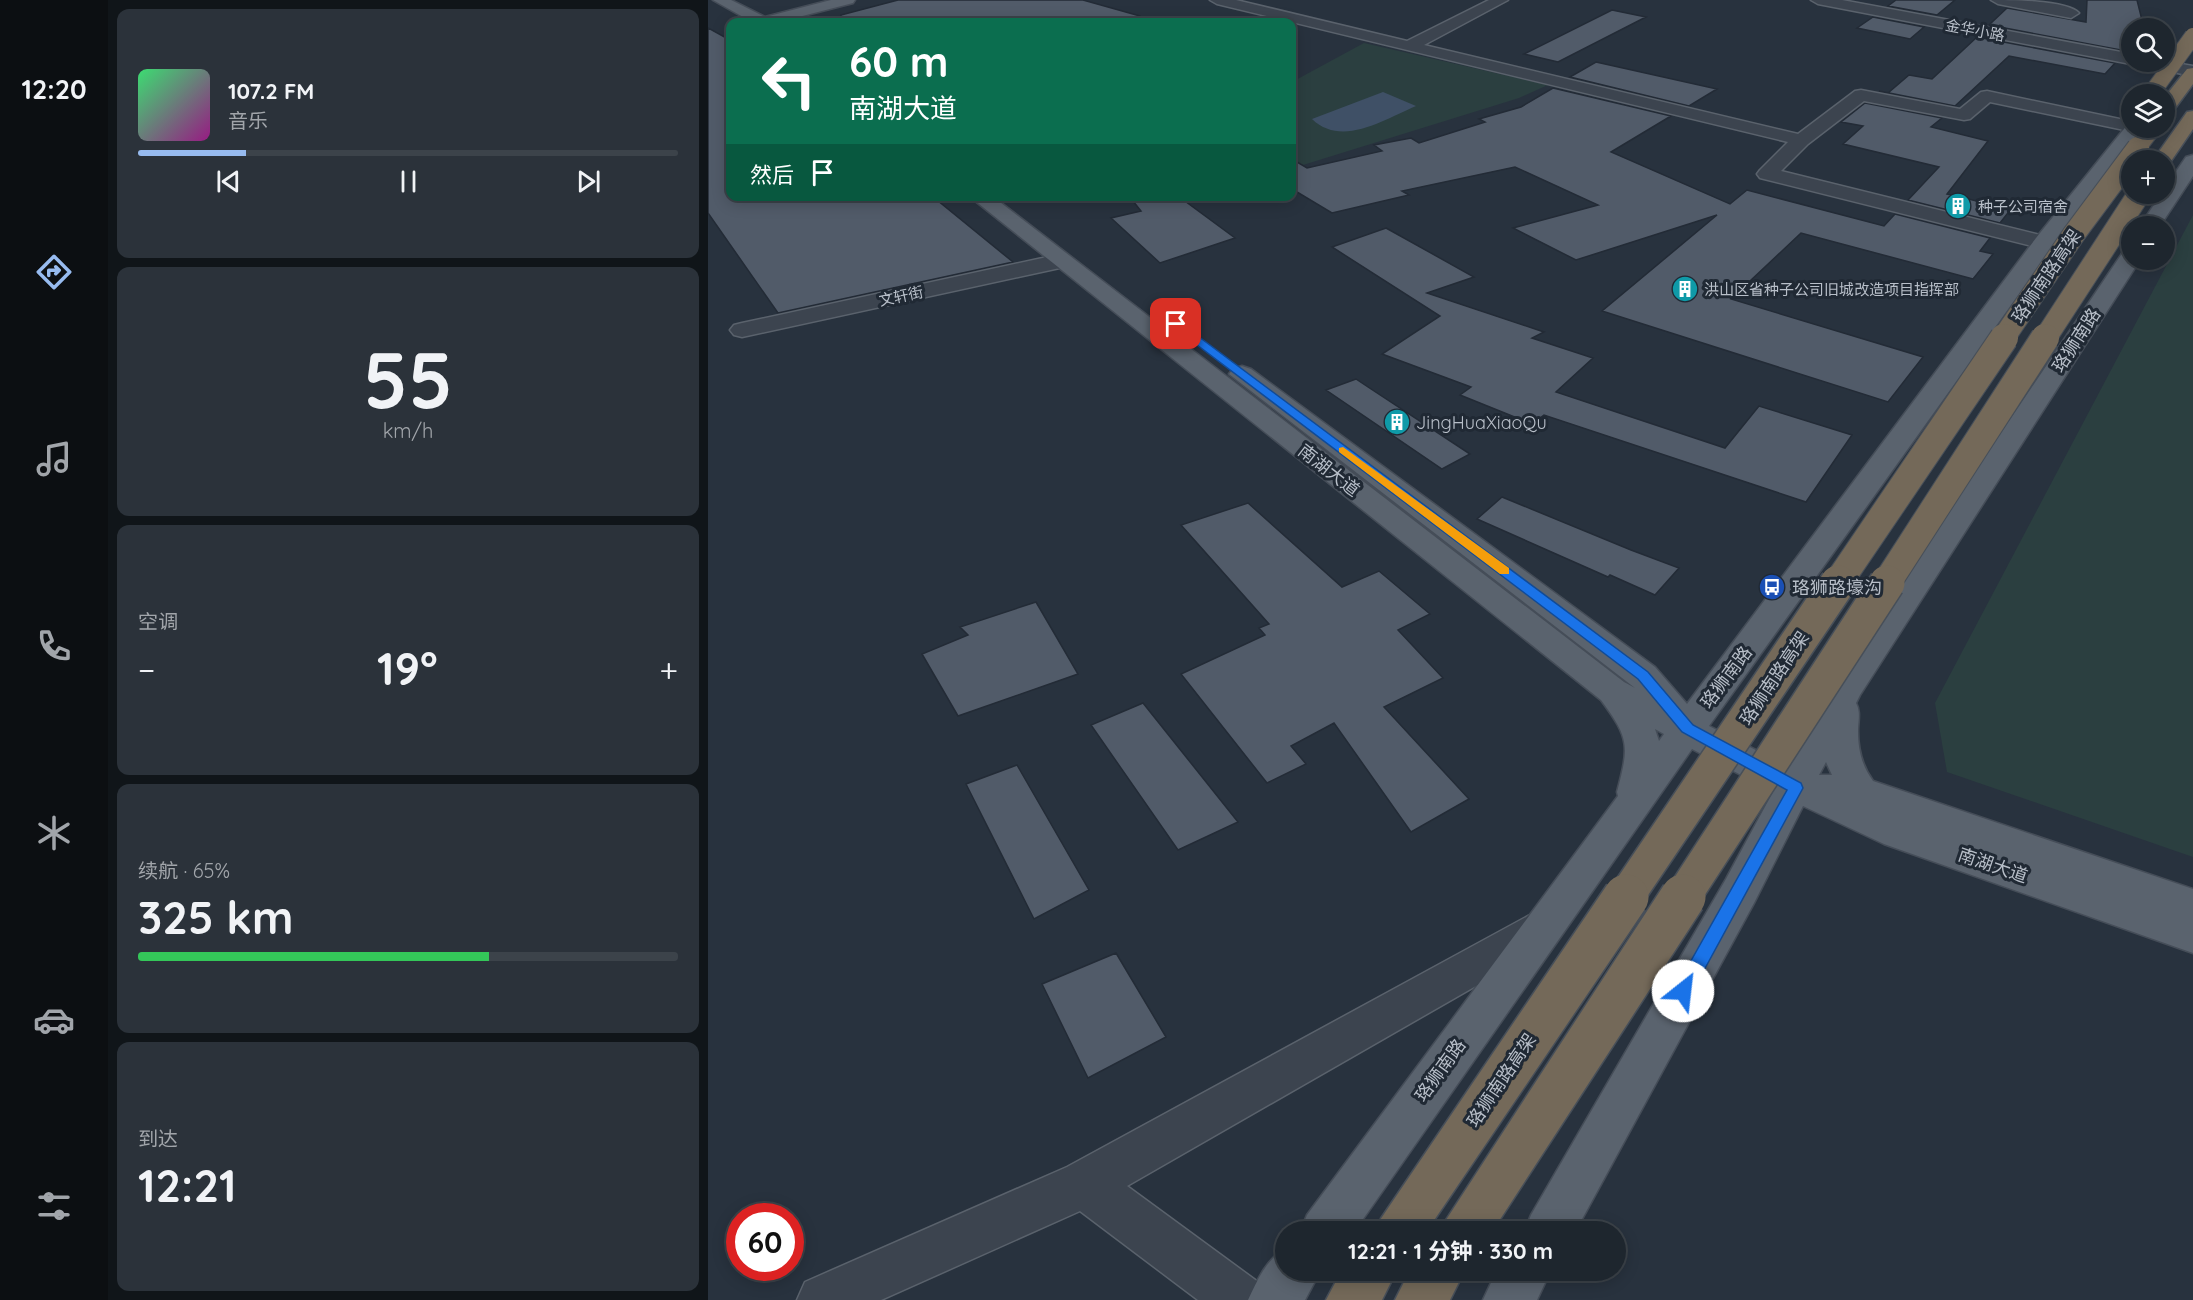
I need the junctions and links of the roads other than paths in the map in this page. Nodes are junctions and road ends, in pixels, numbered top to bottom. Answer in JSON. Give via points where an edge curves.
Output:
{"nodes":[{"id":1,"x":720,"y":0,"type":"edge"},
{"id":2,"x":831,"y":0,"type":"edge"},
{"id":3,"x":848,"y":0,"type":"edge"},
{"id":4,"x":1217,"y":0,"type":"edge"},
{"id":5,"x":1501,"y":0,"type":"edge"},
{"id":6,"x":1818,"y":0,"type":"edge"},
{"id":7,"x":1998,"y":0,"type":"edge"},
{"id":8,"x":708,"y":6,"type":"edge"},
{"id":9,"x":2069,"y":6,"type":"edge"},
{"id":10,"x":745,"y":18,"type":"edge"},
{"id":11,"x":750,"y":18,"type":"edge"},
{"id":12,"x":770,"y":18,"type":"edge"},
{"id":13,"x":774,"y":18,"type":"edge"},
{"id":14,"x":1292,"y":18,"type":"edge"},
{"id":15,"x":1296,"y":19,"type":"edge"},
{"id":16,"x":2193,"y":36,"type":"edge"},
{"id":17,"x":2050,"y":44,"type":"junction"},
{"id":18,"x":1409,"y":46,"type":"junction"},
{"id":19,"x":2193,"y":49,"type":"edge"},
{"id":20,"x":2121,"y":57,"type":"edge"},
{"id":21,"x":2188,"y":71,"type":"edge"},
{"id":22,"x":2158,"y":84,"type":"edge"},
{"id":23,"x":2172,"y":84,"type":"edge"},
{"id":24,"x":2175,"y":93,"type":"edge"},
{"id":25,"x":2193,"y":116,"type":"edge"},
{"id":26,"x":2121,"y":123,"type":"edge"},
{"id":27,"x":2129,"y":138,"type":"edge"},
{"id":28,"x":1801,"y":140,"type":"junction"},
{"id":29,"x":2169,"y":150,"type":"edge"},
{"id":30,"x":2193,"y":161,"type":"edge"},
{"id":31,"x":985,"y":201,"type":"edge"},
{"id":32,"x":1013,"y":201,"type":"edge"},
{"id":33,"x":2133,"y":204,"type":"edge"},
{"id":34,"x":2157,"y":216,"type":"edge"},
{"id":35,"x":2059,"y":238,"type":"junction"},
{"id":36,"x":1061,"y":261,"type":"junction"},
{"id":37,"x":2122,"y":270,"type":"edge"},
{"id":38,"x":742,"y":330,"type":"dead end"},
{"id":39,"x":1729,"y":673,"type":"junction"},
{"id":40,"x":1643,"y":675,"type":"junction"},
{"id":41,"x":1612,"y":691,"type":"junction"},
{"id":42,"x":1845,"y":691,"type":"junction"},
{"id":43,"x":1688,"y":728,"type":"junction"},
{"id":44,"x":1796,"y":788,"type":"junction"},
{"id":45,"x":1860,"y":791,"type":"junction"},
{"id":46,"x":1632,"y":805,"type":"junction"},
{"id":47,"x":2193,"y":906,"type":"edge"},
{"id":48,"x":1544,"y":927,"type":"junction"},
{"id":49,"x":2193,"y":935,"type":"edge"},
{"id":50,"x":1084,"y":1184,"type":"junction"},
{"id":51,"x":1332,"y":1221,"type":"edge"},
{"id":52,"x":1406,"y":1221,"type":"edge"},
{"id":53,"x":1472,"y":1221,"type":"edge"},
{"id":54,"x":1554,"y":1221,"type":"edge"},
{"id":55,"x":1288,"y":1281,"type":"edge"},
{"id":56,"x":1365,"y":1281,"type":"edge"},
{"id":57,"x":1433,"y":1281,"type":"edge"},
{"id":58,"x":1520,"y":1281,"type":"edge"},
{"id":59,"x":824,"y":1300,"type":"edge"},
{"id":60,"x":1240,"y":1300,"type":"edge"},
{"id":61,"x":1274,"y":1300,"type":"edge"},
{"id":62,"x":1352,"y":1300,"type":"edge"},
{"id":63,"x":1421,"y":1300,"type":"edge"},
{"id":64,"x":1509,"y":1300,"type":"edge"}],
"edges":[{"from":1,"to":11,"type":"main road"},
{"from":2,"to":12,"type":"main road"},
{"from":3,"to":13,"type":"main road"},
{"from":4,"to":14,"type":"street"},
{"from":5,"to":18,"type":"street"},
{"from":6,"to":17,"type":"street","name":"金华小路"},
{"from":7,"to":9,"type":"street"},
{"from":8,"to":10,"type":"main road"},
{"from":9,"to":17,"type":"street"},
{"from":15,"to":18,"type":"street"},
{"from":16,"to":22,"type":"highway","bridge":true},
{"from":17,"to":20,"type":"street","name":"金华小路"},
{"from":18,"to":28,"type":"street"},
{"from":19,"to":21,"type":"main road"},
{"from":21,"to":23,"type":"main road"},
{"from":21,"to":24,"type":"highway"},
{"from":25,"to":29,"type":"highway"},
{"from":26,"to":28,"type":"street","via":[[1988,96],[1964,115],[1861,95]]},
{"from":27,"to":35,"type":"highway","name":"珞狮南路高架","bridge":true},
{"from":28,"to":35,"type":"street","via":[[1767,174]]},
{"from":30,"to":34,"type":"main road"},
{"from":31,"to":36,"type":"main road","name":"南湖大道"},
{"from":32,"to":40,"type":"main road","name":"南湖大道"},
{"from":33,"to":53,"type":"highway","name":"珞狮南路高架","bridge":true},
{"from":35,"to":39,"type":"main road","name":"珞狮南路"},
{"from":35,"to":52,"type":"highway","name":"珞狮南路高架","bridge":true},
{"from":36,"to":38,"type":"street","name":"文轩街"},
{"from":36,"to":41,"type":"main road","name":"南湖大道"},
{"from":37,"to":42,"type":"main road","name":"珞狮南路"},
{"from":39,"to":40,"type":"main road","via":[[1707,688],[1692,691],[1672,689]]},
{"from":39,"to":43,"type":"main road","name":"珞狮南路"},
{"from":40,"to":43,"type":"main road","name":"南湖大道"},
{"from":41,"to":43,"type":"main road","name":"南湖大道"},
{"from":41,"to":46,"type":"main road","via":[[1633,717],[1645,753]]},
{"from":42,"to":44,"type":"main road","name":"珞狮南路"},
{"from":42,"to":45,"type":"main road","via":[[1839,726],[1840,750],[1851,780]]},
{"from":43,"to":44,"type":"main road","name":"南湖大道"},
{"from":43,"to":46,"type":"main road","name":"珞狮南路"},
{"from":44,"to":45,"type":"main road","name":"南湖大道"},
{"from":44,"to":49,"type":"main road","name":"南湖大道","via":[[1897,833]]},
{"from":44,"to":54,"type":"main road","name":"珞狮南路"},
{"from":45,"to":47,"type":"main road","name":"南湖大道"},
{"from":46,"to":48,"type":"main road","name":"珞狮南路"},
{"from":48,"to":50,"type":"street"},
{"from":48,"to":51,"type":"main road","name":"珞狮南路"},
{"from":50,"to":59,"type":"street"},
{"from":50,"to":60,"type":"street"},
{"from":55,"to":61,"type":"main road"},
{"from":56,"to":62,"type":"highway"},
{"from":57,"to":63,"type":"highway"},
{"from":58,"to":64,"type":"main road"}]}
